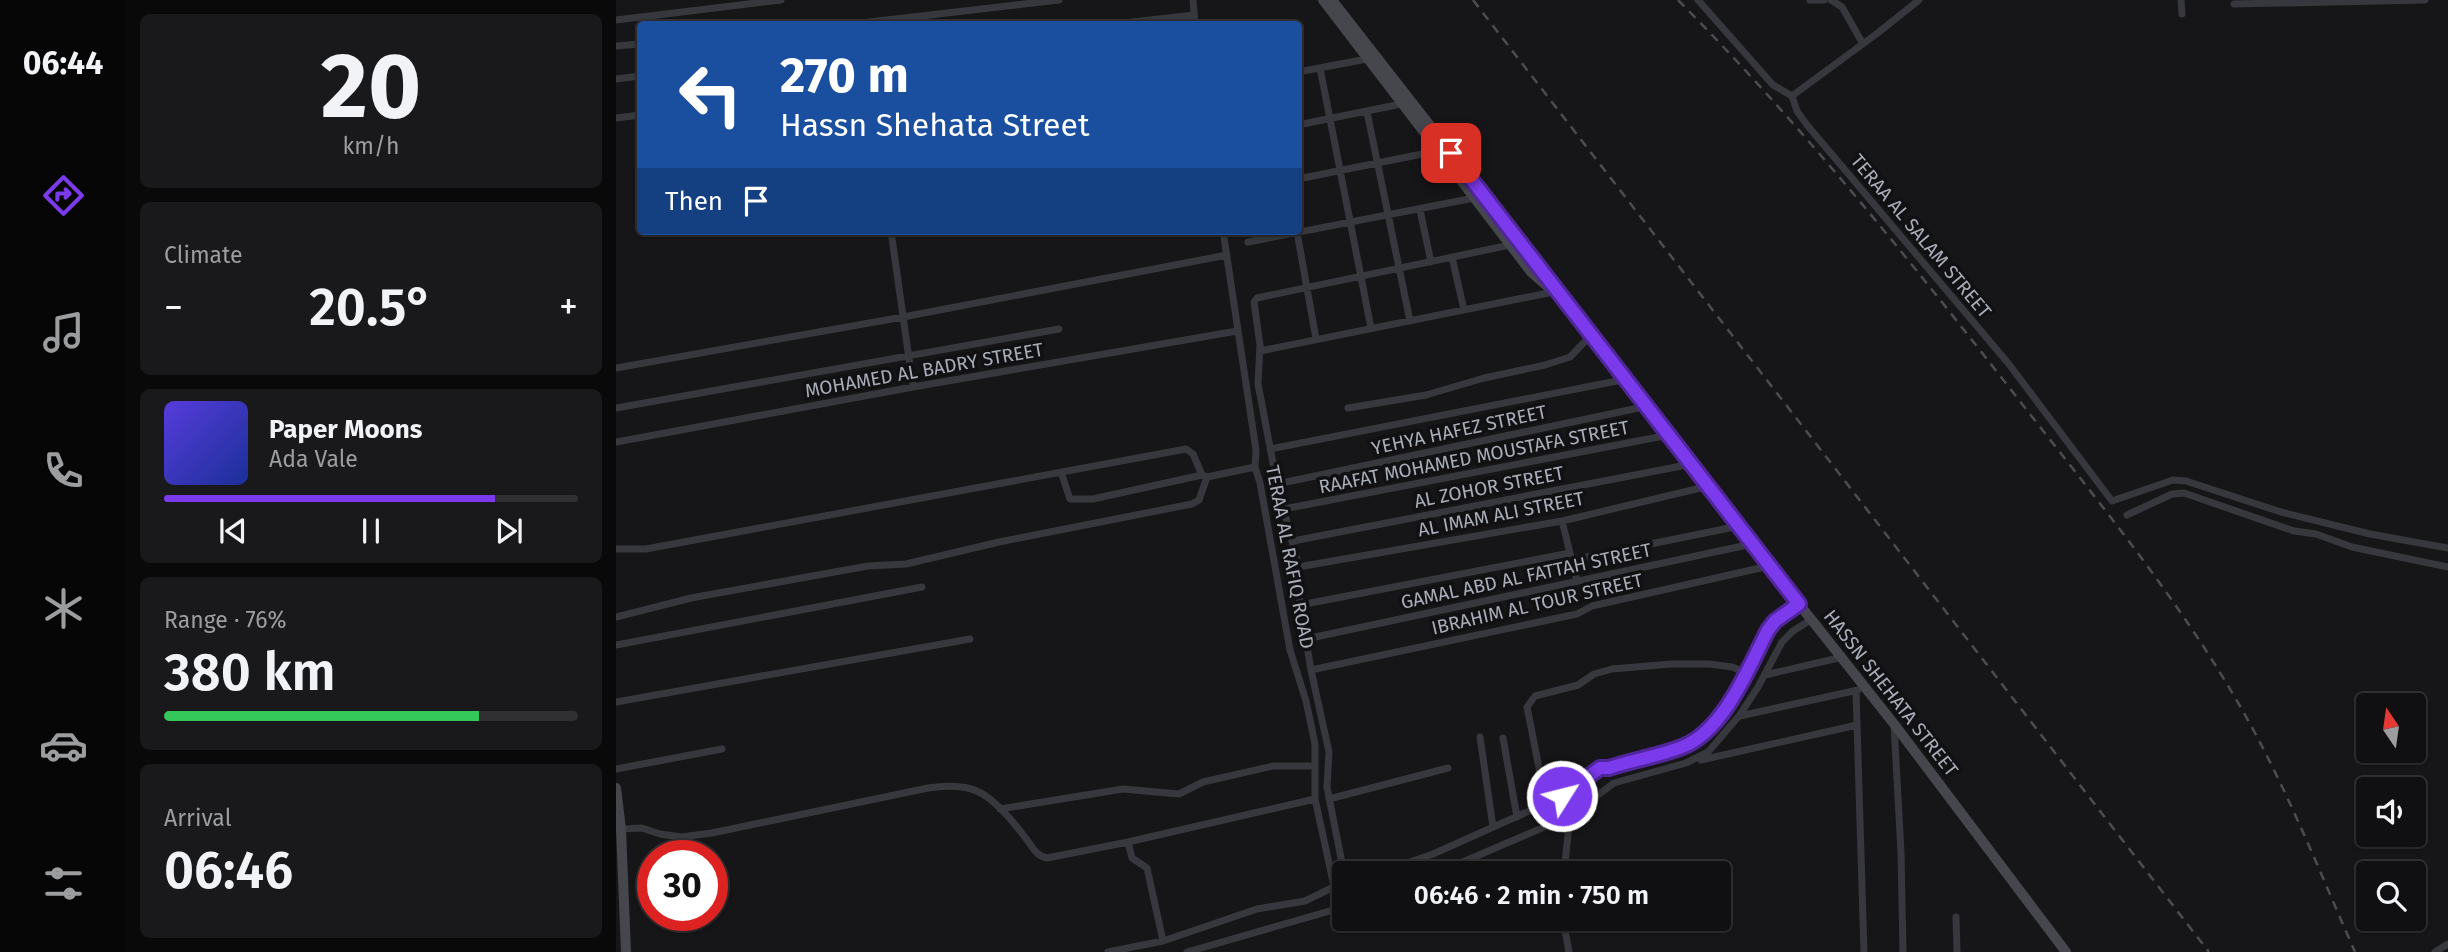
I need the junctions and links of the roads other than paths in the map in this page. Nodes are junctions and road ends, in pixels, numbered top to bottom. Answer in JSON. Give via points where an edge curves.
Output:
{"nodes":[{"id":1,"x":781,"y":0,"type":"edge"},
{"id":2,"x":1059,"y":0,"type":"edge"},
{"id":3,"x":1193,"y":0,"type":"edge"},
{"id":4,"x":1323,"y":0,"type":"edge"},
{"id":5,"x":1332,"y":0,"type":"edge"},
{"id":6,"x":1698,"y":0,"type":"edge"},
{"id":7,"x":1810,"y":0,"type":"edge"},
{"id":8,"x":1824,"y":0,"type":"edge"},
{"id":9,"x":1831,"y":0,"type":"edge"},
{"id":10,"x":1919,"y":0,"type":"edge"},
{"id":11,"x":2181,"y":0,"type":"edge"},
{"id":12,"x":2403,"y":0,"type":"edge"},
{"id":13,"x":2426,"y":0,"type":"edge"},
{"id":14,"x":2312,"y":1,"type":"edge"},
{"id":15,"x":2341,"y":1,"type":"edge"},
{"id":16,"x":2374,"y":1,"type":"edge"},
{"id":17,"x":2260,"y":2,"type":"edge"},
{"id":18,"x":2234,"y":4,"type":"dead end"},
{"id":19,"x":2182,"y":14,"type":"dead end"},
{"id":20,"x":1194,"y":15,"type":"junction"},
{"id":21,"x":616,"y":20,"type":"edge"},
{"id":22,"x":878,"y":21,"type":"edge"},
{"id":23,"x":1141,"y":21,"type":"edge"},
{"id":24,"x":1195,"y":21,"type":"edge"},
{"id":25,"x":637,"y":44,"type":"edge"},
{"id":26,"x":1863,"y":44,"type":"junction"},
{"id":27,"x":616,"y":46,"type":"edge"},
{"id":28,"x":1367,"y":59,"type":"junction"},
{"id":29,"x":1320,"y":68,"type":"junction"},
{"id":30,"x":1302,"y":71,"type":"edge"},
{"id":31,"x":637,"y":76,"type":"edge"},
{"id":32,"x":616,"y":79,"type":"edge"},
{"id":33,"x":1792,"y":96,"type":"junction"},
{"id":34,"x":1401,"y":104,"type":"junction"},
{"id":35,"x":1367,"y":112,"type":"junction"},
{"id":36,"x":637,"y":115,"type":"edge"},
{"id":37,"x":616,"y":118,"type":"edge"},
{"id":38,"x":1330,"y":119,"type":"junction"},
{"id":39,"x":1302,"y":124,"type":"edge"},
{"id":40,"x":1437,"y":151,"type":"junction"},
{"id":41,"x":1378,"y":163,"type":"junction"},
{"id":42,"x":1340,"y":171,"type":"junction"},
{"id":43,"x":1302,"y":178,"type":"edge"},
{"id":44,"x":1474,"y":198,"type":"junction"},
{"id":45,"x":1420,"y":210,"type":"junction"},
{"id":46,"x":1388,"y":216,"type":"junction"},
{"id":47,"x":1350,"y":223,"type":"junction"},
{"id":48,"x":1302,"y":231,"type":"edge"},
{"id":49,"x":891,"y":235,"type":"edge"},
{"id":50,"x":1224,"y":235,"type":"edge"},
{"id":51,"x":1284,"y":235,"type":"edge"},
{"id":52,"x":1298,"y":235,"type":"edge"},
{"id":53,"x":1248,"y":243,"type":"dead end"},
{"id":54,"x":1510,"y":246,"type":"junction"},
{"id":55,"x":1227,"y":255,"type":"junction"},
{"id":56,"x":1452,"y":257,"type":"junction"},
{"id":57,"x":1431,"y":262,"type":"junction"},
{"id":58,"x":1399,"y":268,"type":"junction"},
{"id":59,"x":1360,"y":276,"type":"junction"},
{"id":60,"x":1307,"y":288,"type":"junction"},
{"id":61,"x":1559,"y":291,"type":"junction"},
{"id":62,"x":1464,"y":310,"type":"junction"},
{"id":63,"x":903,"y":317,"type":"junction"},
{"id":64,"x":1410,"y":321,"type":"junction"},
{"id":65,"x":1371,"y":328,"type":"junction"},
{"id":66,"x":1059,"y":329,"type":"dead end"},
{"id":67,"x":1237,"y":331,"type":"junction"},
{"id":68,"x":1592,"y":334,"type":"junction"},
{"id":69,"x":1316,"y":339,"type":"junction"},
{"id":70,"x":1260,"y":351,"type":"junction"},
{"id":71,"x":908,"y":355,"type":"junction"},
{"id":72,"x":616,"y":368,"type":"edge"},
{"id":73,"x":1626,"y":379,"type":"junction"},
{"id":74,"x":912,"y":387,"type":"junction"},
{"id":75,"x":1648,"y":406,"type":"junction"},
{"id":76,"x":616,"y":408,"type":"edge"},
{"id":77,"x":1348,"y":408,"type":"dead end"},
{"id":78,"x":1669,"y":435,"type":"junction"},
{"id":79,"x":616,"y":442,"type":"edge"},
{"id":80,"x":1270,"y":449,"type":"junction"},
{"id":81,"x":1692,"y":464,"type":"junction"},
{"id":82,"x":1255,"y":467,"type":"junction"},
{"id":83,"x":1061,"y":472,"type":"junction"},
{"id":84,"x":1204,"y":476,"type":"junction"},
{"id":85,"x":1277,"y":484,"type":"junction"},
{"id":86,"x":1709,"y":486,"type":"junction"},
{"id":87,"x":1284,"y":509,"type":"junction"},
{"id":88,"x":2127,"y":515,"type":"dead end"},
{"id":89,"x":1562,"y":521,"type":"junction"},
{"id":90,"x":1739,"y":526,"type":"junction"},
{"id":91,"x":1293,"y":541,"type":"junction"},
{"id":92,"x":1752,"y":544,"type":"junction"},
{"id":93,"x":2448,"y":548,"type":"edge"},
{"id":94,"x":616,"y":549,"type":"edge"},
{"id":95,"x":1571,"y":556,"type":"junction"},
{"id":96,"x":1769,"y":566,"type":"junction"},
{"id":97,"x":1298,"y":567,"type":"junction"},
{"id":98,"x":2448,"y":567,"type":"edge"},
{"id":99,"x":1577,"y":581,"type":"junction"},
{"id":100,"x":922,"y":587,"type":"dead end"},
{"id":101,"x":1799,"y":604,"type":"junction"},
{"id":102,"x":1300,"y":605,"type":"junction"},
{"id":103,"x":616,"y":617,"type":"edge"},
{"id":104,"x":1812,"y":619,"type":"junction"},
{"id":105,"x":970,"y":639,"type":"dead end"},
{"id":106,"x":1306,"y":639,"type":"junction"},
{"id":107,"x":616,"y":645,"type":"edge"},
{"id":108,"x":1843,"y":657,"type":"junction"},
{"id":109,"x":1311,"y":670,"type":"junction"},
{"id":110,"x":1746,"y":673,"type":"junction"},
{"id":111,"x":1765,"y":675,"type":"junction"},
{"id":112,"x":1861,"y":690,"type":"junction"},
{"id":113,"x":616,"y":702,"type":"edge"},
{"id":114,"x":1739,"y":716,"type":"junction"},
{"id":115,"x":1894,"y":724,"type":"junction"},
{"id":116,"x":1857,"y":726,"type":"junction"},
{"id":117,"x":1480,"y":737,"type":"dead end"},
{"id":118,"x":1503,"y":738,"type":"dead end"},
{"id":119,"x":722,"y":749,"type":"dead end"},
{"id":120,"x":1686,"y":763,"type":"junction"},
{"id":121,"x":1315,"y":766,"type":"junction"},
{"id":122,"x":1448,"y":768,"type":"dead end"},
{"id":123,"x":616,"y":769,"type":"edge"},
{"id":124,"x":616,"y":788,"type":"edge"},
{"id":125,"x":1315,"y":799,"type":"junction"},
{"id":126,"x":1329,"y":799,"type":"junction"},
{"id":127,"x":1546,"y":803,"type":"junction"},
{"id":128,"x":1000,"y":810,"type":"junction"},
{"id":129,"x":1570,"y":816,"type":"junction"},
{"id":130,"x":1517,"y":817,"type":"junction"},
{"id":131,"x":1493,"y":827,"type":"junction"},
{"id":132,"x":619,"y":835,"type":"edge"},
{"id":133,"x":1128,"y":842,"type":"junction"},
{"id":134,"x":1342,"y":861,"type":"edge"},
{"id":135,"x":1413,"y":861,"type":"edge"},
{"id":136,"x":1465,"y":861,"type":"edge"},
{"id":137,"x":1565,"y":861,"type":"edge"},
{"id":138,"x":1332,"y":877,"type":"edge"},
{"id":139,"x":1332,"y":887,"type":"edge"},
{"id":140,"x":620,"y":896,"type":"edge"},
{"id":141,"x":1332,"y":910,"type":"edge"},
{"id":142,"x":1956,"y":917,"type":"dead end"},
{"id":143,"x":621,"y":930,"type":"edge"},
{"id":144,"x":1565,"y":931,"type":"edge"},
{"id":145,"x":1163,"y":941,"type":"junction"},
{"id":146,"x":2448,"y":944,"type":"edge"},
{"id":147,"x":626,"y":952,"type":"edge"},
{"id":148,"x":1108,"y":952,"type":"edge"},
{"id":149,"x":1187,"y":952,"type":"edge"},
{"id":150,"x":1569,"y":952,"type":"edge"},
{"id":151,"x":1864,"y":952,"type":"edge"},
{"id":152,"x":1903,"y":952,"type":"edge"},
{"id":153,"x":1957,"y":952,"type":"edge"},
{"id":154,"x":2066,"y":952,"type":"edge"},
{"id":155,"x":2435,"y":952,"type":"edge"}],
"edges":[{"from":1,"to":21,"type":"street"},
{"from":2,"to":22,"type":"street"},
{"from":3,"to":20,"type":"street"},
{"from":4,"to":28,"type":"main road","name":"HASSN SHEHATA STREET"},
{"from":5,"to":61,"type":"main road","name":"HASSN SHEHATA STREET"},
{"from":6,"to":33,"type":"street","name":"TERAA AL SALAM STREET","via":[[1773,85]]},
{"from":7,"to":8,"type":"street"},
{"from":9,"to":26,"type":"street","via":[[1842,7]]},
{"from":10,"to":26,"type":"street"},
{"from":11,"to":19,"type":"street"},
{"from":12,"to":13,"type":"street"},
{"from":12,"to":16,"type":"street"},
{"from":14,"to":15,"type":"street"},
{"from":14,"to":17,"type":"street"},
{"from":15,"to":16,"type":"street"},
{"from":17,"to":18,"type":"street"},
{"from":20,"to":23,"type":"street"},
{"from":20,"to":24,"type":"street"},
{"from":25,"to":27,"type":"street"},
{"from":26,"to":33,"type":"street"},
{"from":28,"to":29,"type":"street"},
{"from":28,"to":34,"type":"main road","name":"HASSN SHEHATA STREET"},
{"from":29,"to":30,"type":"street"},
{"from":29,"to":38,"type":"street"},
{"from":31,"to":32,"type":"street"},
{"from":33,"to":93,"type":"street","name":"TERAA AL SALAM STREET","via":[[1807,125],[2008,363],[2112,501],[2173,480],[2186,481],[2293,515]]},
{"from":34,"to":35,"type":"street"},
{"from":34,"to":40,"type":"main road","name":"HASSN SHEHATA STREET"},
{"from":35,"to":38,"type":"street"},
{"from":35,"to":41,"type":"street"},
{"from":36,"to":37,"type":"street"},
{"from":38,"to":39,"type":"street"},
{"from":38,"to":42,"type":"street"},
{"from":40,"to":41,"type":"street"},
{"from":40,"to":44,"type":"main road","name":"HASSN SHEHATA STREET"},
{"from":41,"to":42,"type":"street"},
{"from":41,"to":46,"type":"street"},
{"from":42,"to":43,"type":"street"},
{"from":42,"to":47,"type":"street"},
{"from":44,"to":45,"type":"street"},
{"from":44,"to":54,"type":"main road","name":"HASSN SHEHATA STREET"},
{"from":45,"to":46,"type":"street"},
{"from":45,"to":57,"type":"street"},
{"from":46,"to":47,"type":"street"},
{"from":46,"to":58,"type":"street"},
{"from":47,"to":48,"type":"street"},
{"from":47,"to":59,"type":"street"},
{"from":49,"to":63,"type":"street"},
{"from":50,"to":55,"type":"street","name":"TERAA AL RAFIQ ROAD"},
{"from":51,"to":53,"type":"street"},
{"from":52,"to":60,"type":"street"},
{"from":54,"to":56,"type":"street"},
{"from":54,"to":61,"type":"main road","name":"HASSN SHEHATA STREET","via":[[1537,279]]},
{"from":55,"to":63,"type":"street"},
{"from":55,"to":67,"type":"street","name":"TERAA AL RAFIQ ROAD"},
{"from":56,"to":57,"type":"street"},
{"from":56,"to":62,"type":"street"},
{"from":57,"to":58,"type":"street"},
{"from":58,"to":59,"type":"street"},
{"from":58,"to":64,"type":"street"},
{"from":59,"to":60,"type":"street"},
{"from":59,"to":65,"type":"street"},
{"from":60,"to":69,"type":"street"},
{"from":60,"to":70,"type":"street","name":"TERAA AL RAFIQ ROAD","via":[[1257,298]]},
{"from":61,"to":62,"type":"street"},
{"from":61,"to":68,"type":"main road","name":"HASSN SHEHATA STREET"},
{"from":62,"to":64,"type":"street"},
{"from":63,"to":71,"type":"street"},
{"from":63,"to":72,"type":"street"},
{"from":64,"to":65,"type":"street"},
{"from":65,"to":69,"type":"street"},
{"from":66,"to":71,"type":"street"},
{"from":67,"to":74,"type":"street","name":"MOHAMED AL BADRY STREET"},
{"from":67,"to":82,"type":"street","name":"TERAA AL RAFIQ ROAD"},
{"from":68,"to":73,"type":"main road","name":"HASSN SHEHATA STREET"},
{"from":68,"to":77,"type":"street","via":[[1570,357],[1545,365],[1426,395]]},
{"from":69,"to":70,"type":"street"},
{"from":70,"to":80,"type":"street","name":"TERAA AL RAFIQ ROAD","via":[[1258,378]]},
{"from":71,"to":74,"type":"street"},
{"from":71,"to":76,"type":"street"},
{"from":73,"to":75,"type":"main road","name":"HASSN SHEHATA STREET"},
{"from":73,"to":80,"type":"street"},
{"from":74,"to":79,"type":"street","name":"MOHAMED AL BADRY STREET"},
{"from":75,"to":78,"type":"main road","name":"HASSN SHEHATA STREET"},
{"from":75,"to":85,"type":"street","name":"YEHYA HAFEZ STREET"},
{"from":78,"to":81,"type":"main road","name":"HASSN SHEHATA STREET"},
{"from":78,"to":87,"type":"street","name":"RAAFAT MOHAMED MOUSTAFA STREET"},
{"from":80,"to":85,"type":"street","name":"TERAA AL RAFIQ ROAD"},
{"from":81,"to":86,"type":"main road","name":"HASSN SHEHATA STREET"},
{"from":81,"to":91,"type":"street","name":"AL ZOHOR STREET"},
{"from":82,"to":84,"type":"street"},
{"from":82,"to":121,"type":"street","name":"TERAA AL RAFIQ ROAD","via":[[1290,650],[1306,701]]},
{"from":83,"to":84,"type":"street","via":[[1185,449]]},
{"from":83,"to":84,"type":"street","via":[[1070,499],[1093,499]]},
{"from":83,"to":94,"type":"street","via":[[646,549]]},
{"from":84,"to":103,"type":"street","via":[[1199,500],[1192,504],[906,564],[868,566],[691,598]]},
{"from":85,"to":87,"type":"street","name":"TERAA AL RAFIQ ROAD"},
{"from":86,"to":89,"type":"street","name":"AL IMAM ALI STREET"},
{"from":86,"to":90,"type":"main road","name":"HASSN SHEHATA STREET"},
{"from":87,"to":91,"type":"street","name":"TERAA AL RAFIQ ROAD"},
{"from":88,"to":98,"type":"street","via":[[2172,494],[2184,494],[2294,531]]},
{"from":89,"to":95,"type":"street"},
{"from":89,"to":97,"type":"street","name":"AL IMAM ALI STREET"},
{"from":90,"to":92,"type":"main road","name":"HASSN SHEHATA STREET"},
{"from":90,"to":95,"type":"street"},
{"from":91,"to":97,"type":"street","name":"TERAA AL RAFIQ ROAD"},
{"from":92,"to":96,"type":"main road","name":"HASSN SHEHATA STREET"},
{"from":92,"to":99,"type":"street","name":"GAMAL ABD AL FATTAH STREET"},
{"from":95,"to":99,"type":"street"},
{"from":95,"to":102,"type":"street"},
{"from":96,"to":101,"type":"main road","name":"HASSN SHEHATA STREET"},
{"from":96,"to":109,"type":"street","name":"IBRAHIM AL TOUR STREET","via":[[1592,606],[1577,614]]},
{"from":97,"to":102,"type":"street","name":"TERAA AL RAFIQ ROAD"},
{"from":99,"to":106,"type":"street","name":"GAMAL ABD AL FATTAH STREET"},
{"from":100,"to":107,"type":"street"},
{"from":101,"to":104,"type":"main road","name":"HASSN SHEHATA STREET"},
{"from":101,"to":110,"type":"street","via":[[1768,630]]},
{"from":102,"to":106,"type":"street","name":"TERAA AL RAFIQ ROAD"},
{"from":104,"to":108,"type":"main road","name":"HASSN SHEHATA STREET"},
{"from":104,"to":111,"type":"street","via":[[1782,642]]},
{"from":105,"to":113,"type":"street"},
{"from":106,"to":109,"type":"street","name":"TERAA AL RAFIQ ROAD"},
{"from":108,"to":111,"type":"street"},
{"from":108,"to":112,"type":"main road","name":"HASSN SHEHATA STREET"},
{"from":109,"to":126,"type":"street","name":"TERAA AL RAFIQ ROAD","via":[[1329,748]]},
{"from":110,"to":127,"type":"street","via":[[1708,729],[1690,743],[1600,768]]},
{"from":110,"to":127,"type":"street","via":[[1709,664],[1612,669],[1578,685],[1535,696],[1527,707]]},
{"from":111,"to":114,"type":"street"},
{"from":112,"to":114,"type":"street"},
{"from":112,"to":115,"type":"main road","name":"HASSN SHEHATA STREET"},
{"from":112,"to":116,"type":"street"},
{"from":114,"to":120,"type":"street","via":[[1716,746]]},
{"from":115,"to":152,"type":"street"},
{"from":115,"to":154,"type":"main road","name":"HASSN SHEHATA STREET"},
{"from":116,"to":120,"type":"street"},
{"from":116,"to":151,"type":"street"},
{"from":117,"to":131,"type":"street"},
{"from":118,"to":130,"type":"street"},
{"from":119,"to":123,"type":"street"},
{"from":120,"to":129,"type":"street","via":[[1614,783]]},
{"from":121,"to":125,"type":"street","name":"TERAA AL RAFIQ ROAD"},
{"from":121,"to":128,"type":"street","via":[[1273,766],[1203,782],[1180,794],[1123,789]]},
{"from":122,"to":126,"type":"street"},
{"from":124,"to":132,"type":"main road"},
{"from":125,"to":133,"type":"street"},
{"from":125,"to":138,"type":"street","name":"TERAA AL RAFIQ ROAD"},
{"from":126,"to":134,"type":"street","name":"TERAA AL RAFIQ ROAD"},
{"from":127,"to":130,"type":"street"},
{"from":128,"to":132,"type":"street","via":[[974,789],[951,786],[712,833],[681,837],[642,828]]},
{"from":128,"to":133,"type":"street","via":[[1034,851],[1047,858]]},
{"from":129,"to":136,"type":"street"},
{"from":129,"to":137,"type":"street"},
{"from":130,"to":131,"type":"street"},
{"from":131,"to":135,"type":"street"},
{"from":132,"to":140,"type":"main road"},
{"from":133,"to":145,"type":"street","via":[[1132,858],[1147,868]]},
{"from":139,"to":145,"type":"street","via":[[1311,899],[1257,909]]},
{"from":140,"to":143,"type":"main road"},
{"from":141,"to":149,"type":"street"},
{"from":142,"to":153,"type":"street"},
{"from":143,"to":147,"type":"main road"},
{"from":144,"to":150,"type":"street"},
{"from":145,"to":148,"type":"street"},
{"from":146,"to":155,"type":"street"}]}
